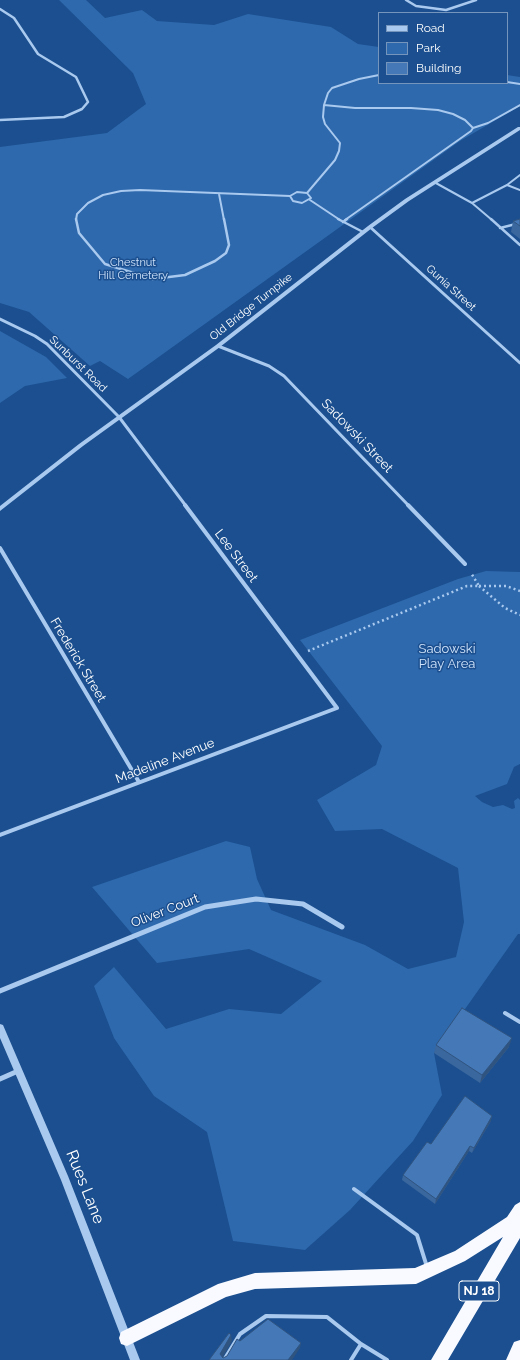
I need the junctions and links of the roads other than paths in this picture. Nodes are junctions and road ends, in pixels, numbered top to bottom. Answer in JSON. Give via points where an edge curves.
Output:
{"nodes":[{"id":1,"x":406,"y":0,"type":"edge"},
{"id":2,"x":476,"y":0,"type":"edge"},
{"id":3,"x":0,"y":9,"type":"edge"},
{"id":4,"x":378,"y":75,"type":"edge"},
{"id":5,"x":508,"y":82,"type":"edge"},
{"id":6,"x":520,"y":84,"type":"edge"},
{"id":7,"x":324,"y":105,"type":"junction"},
{"id":8,"x":520,"y":105,"type":"edge"},
{"id":9,"x":0,"y":120,"type":"edge"},
{"id":10,"x":473,"y":128,"type":"junction"},
{"id":11,"x":520,"y":128,"type":"edge"},
{"id":12,"x":520,"y":174,"type":"edge"},
{"id":13,"x":434,"y":182,"type":"junction"},
{"id":14,"x":507,"y":185,"type":"junction"},
{"id":15,"x":520,"y":190,"type":"edge"},
{"id":16,"x":307,"y":193,"type":"junction"},
{"id":17,"x":219,"y":194,"type":"junction"},
{"id":18,"x":290,"y":196,"type":"junction"},
{"id":19,"x":310,"y":200,"type":"junction"},
{"id":20,"x":472,"y":203,"type":"junction"},
{"id":21,"x":343,"y":222,"type":"junction"},
{"id":22,"x":520,"y":223,"type":"edge"},
{"id":23,"x":370,"y":227,"type":"junction"},
{"id":24,"x":500,"y":228,"type":"junction"},
{"id":25,"x":363,"y":232,"type":"junction"},
{"id":26,"x":520,"y":245,"type":"edge"},
{"id":27,"x":0,"y":319,"type":"edge"},
{"id":28,"x":218,"y":346,"type":"junction"},
{"id":29,"x":520,"y":363,"type":"edge"},
{"id":30,"x":119,"y":417,"type":"junction"},
{"id":31,"x":0,"y":509,"type":"edge"},
{"id":32,"x":0,"y":548,"type":"edge"},
{"id":33,"x":465,"y":564,"type":"road end"},
{"id":34,"x":337,"y":708,"type":"joint"},
{"id":35,"x":138,"y":782,"type":"junction"},
{"id":36,"x":0,"y":835,"type":"edge"},
{"id":37,"x":342,"y":927,"type":"dead end"},
{"id":38,"x":0,"y":991,"type":"edge"},
{"id":39,"x":505,"y":1013,"type":"dead end"},
{"id":40,"x":520,"y":1022,"type":"edge"},
{"id":41,"x":0,"y":1028,"type":"edge"},
{"id":42,"x":18,"y":1071,"type":"junction"},
{"id":43,"x":0,"y":1079,"type":"edge"},
{"id":44,"x":354,"y":1190,"type":"dead end"},
{"id":45,"x":520,"y":1210,"type":"edge"},
{"id":46,"x":520,"y":1222,"type":"edge"},
{"id":47,"x":428,"y":1270,"type":"junction"},
{"id":48,"x":127,"y":1338,"type":"junction"},
{"id":49,"x":361,"y":1344,"type":"junction"},
{"id":50,"x":520,"y":1348,"type":"edge"},
{"id":51,"x":135,"y":1360,"type":"edge"},
{"id":52,"x":224,"y":1360,"type":"edge"},
{"id":53,"x":351,"y":1360,"type":"edge"},
{"id":54,"x":387,"y":1360,"type":"edge"},
{"id":55,"x":439,"y":1360,"type":"edge"},
{"id":56,"x":514,"y":1360,"type":"edge"}],
"edges":[{"from":1,"to":2,"type":"street","via":[[416,6],[446,10]]},
{"from":3,"to":9,"type":"street","via":[[14,18],[38,54],[76,77],[88,102],[82,109],[64,117]]},
{"from":4,"to":7,"type":"lane","via":[[332,88]]},
{"from":5,"to":6,"type":"lane"},
{"from":7,"to":10,"type":"lane","via":[[438,110],[454,114]]},
{"from":7,"to":16,"type":"lane","via":[[325,124],[340,143],[339,151],[335,160]]},
{"from":8,"to":10,"type":"lane","via":[[488,123]]},
{"from":10,"to":21,"type":"lane"},
{"from":11,"to":13,"type":"street","name":"Old Bridge Turnpike"},
{"from":12,"to":14,"type":"lane"},
{"from":13,"to":20,"type":"lane"},
{"from":13,"to":23,"type":"street","name":"Old Bridge Turnpike"},
{"from":14,"to":15,"type":"lane"},
{"from":14,"to":20,"type":"lane"},
{"from":16,"to":18,"type":"lane","via":[[297,192]]},
{"from":16,"to":19,"type":"lane","via":[[311,196]]},
{"from":17,"to":17,"type":"lane","via":[[121,191],[103,195],[88,203],[77,214],[76,223],[79,233],[105,264],[153,279],[185,275],[226,253],[229,245]]},
{"from":17,"to":18,"type":"lane"},
{"from":18,"to":19,"type":"lane","via":[[291,200],[296,202]]},
{"from":19,"to":21,"type":"lane"},
{"from":20,"to":24,"type":"lane"},
{"from":21,"to":25,"type":"lane"},
{"from":22,"to":24,"type":"lane"},
{"from":23,"to":25,"type":"street","name":"Old Bridge Turnpike"},
{"from":23,"to":29,"type":"street","name":"Gunia Street"},
{"from":24,"to":26,"type":"lane"},
{"from":25,"to":28,"type":"street","name":"Old Bridge Turnpike"},
{"from":27,"to":30,"type":"street","name":"Sunburst Road","via":[[47,344]]},
{"from":28,"to":30,"type":"street","name":"Old Bridge Turnpike"},
{"from":28,"to":33,"type":"street","name":"Sadowski Street","via":[[270,366],[284,376]]},
{"from":30,"to":31,"type":"street","name":"Old Bridge Turnpike"},
{"from":30,"to":34,"type":"street","name":"Lee Street"},
{"from":32,"to":35,"type":"street","name":"Frederick Street"},
{"from":34,"to":35,"type":"street","name":"Madeline Avenue"},
{"from":35,"to":36,"type":"street","name":"Madeline Avenue"},
{"from":37,"to":38,"type":"street","name":"Oliver Court","via":[[303,904],[256,899],[205,907]]},
{"from":39,"to":40,"type":"lane"},
{"from":41,"to":42,"type":"street","name":"Rues Lane"},
{"from":42,"to":43,"type":"street"},
{"from":42,"to":48,"type":"street","name":"Rues Lane","via":[[65,1179]]},
{"from":44,"to":47,"type":"lane","via":[[417,1235]]},
{"from":45,"to":47,"type":"highway","via":[[512,1222],[460,1256]]},
{"from":46,"to":55,"type":"highway","number":"NJ 18"},
{"from":47,"to":48,"type":"highway","via":[[416,1276],[255,1282],[224,1290]]},
{"from":48,"to":51,"type":"street","name":"Rues Lane"},
{"from":49,"to":52,"type":"lane","via":[[327,1318],[266,1316],[240,1334]]},
{"from":49,"to":53,"type":"lane"},
{"from":49,"to":54,"type":"lane"},
{"from":50,"to":56,"type":"highway"}]}
